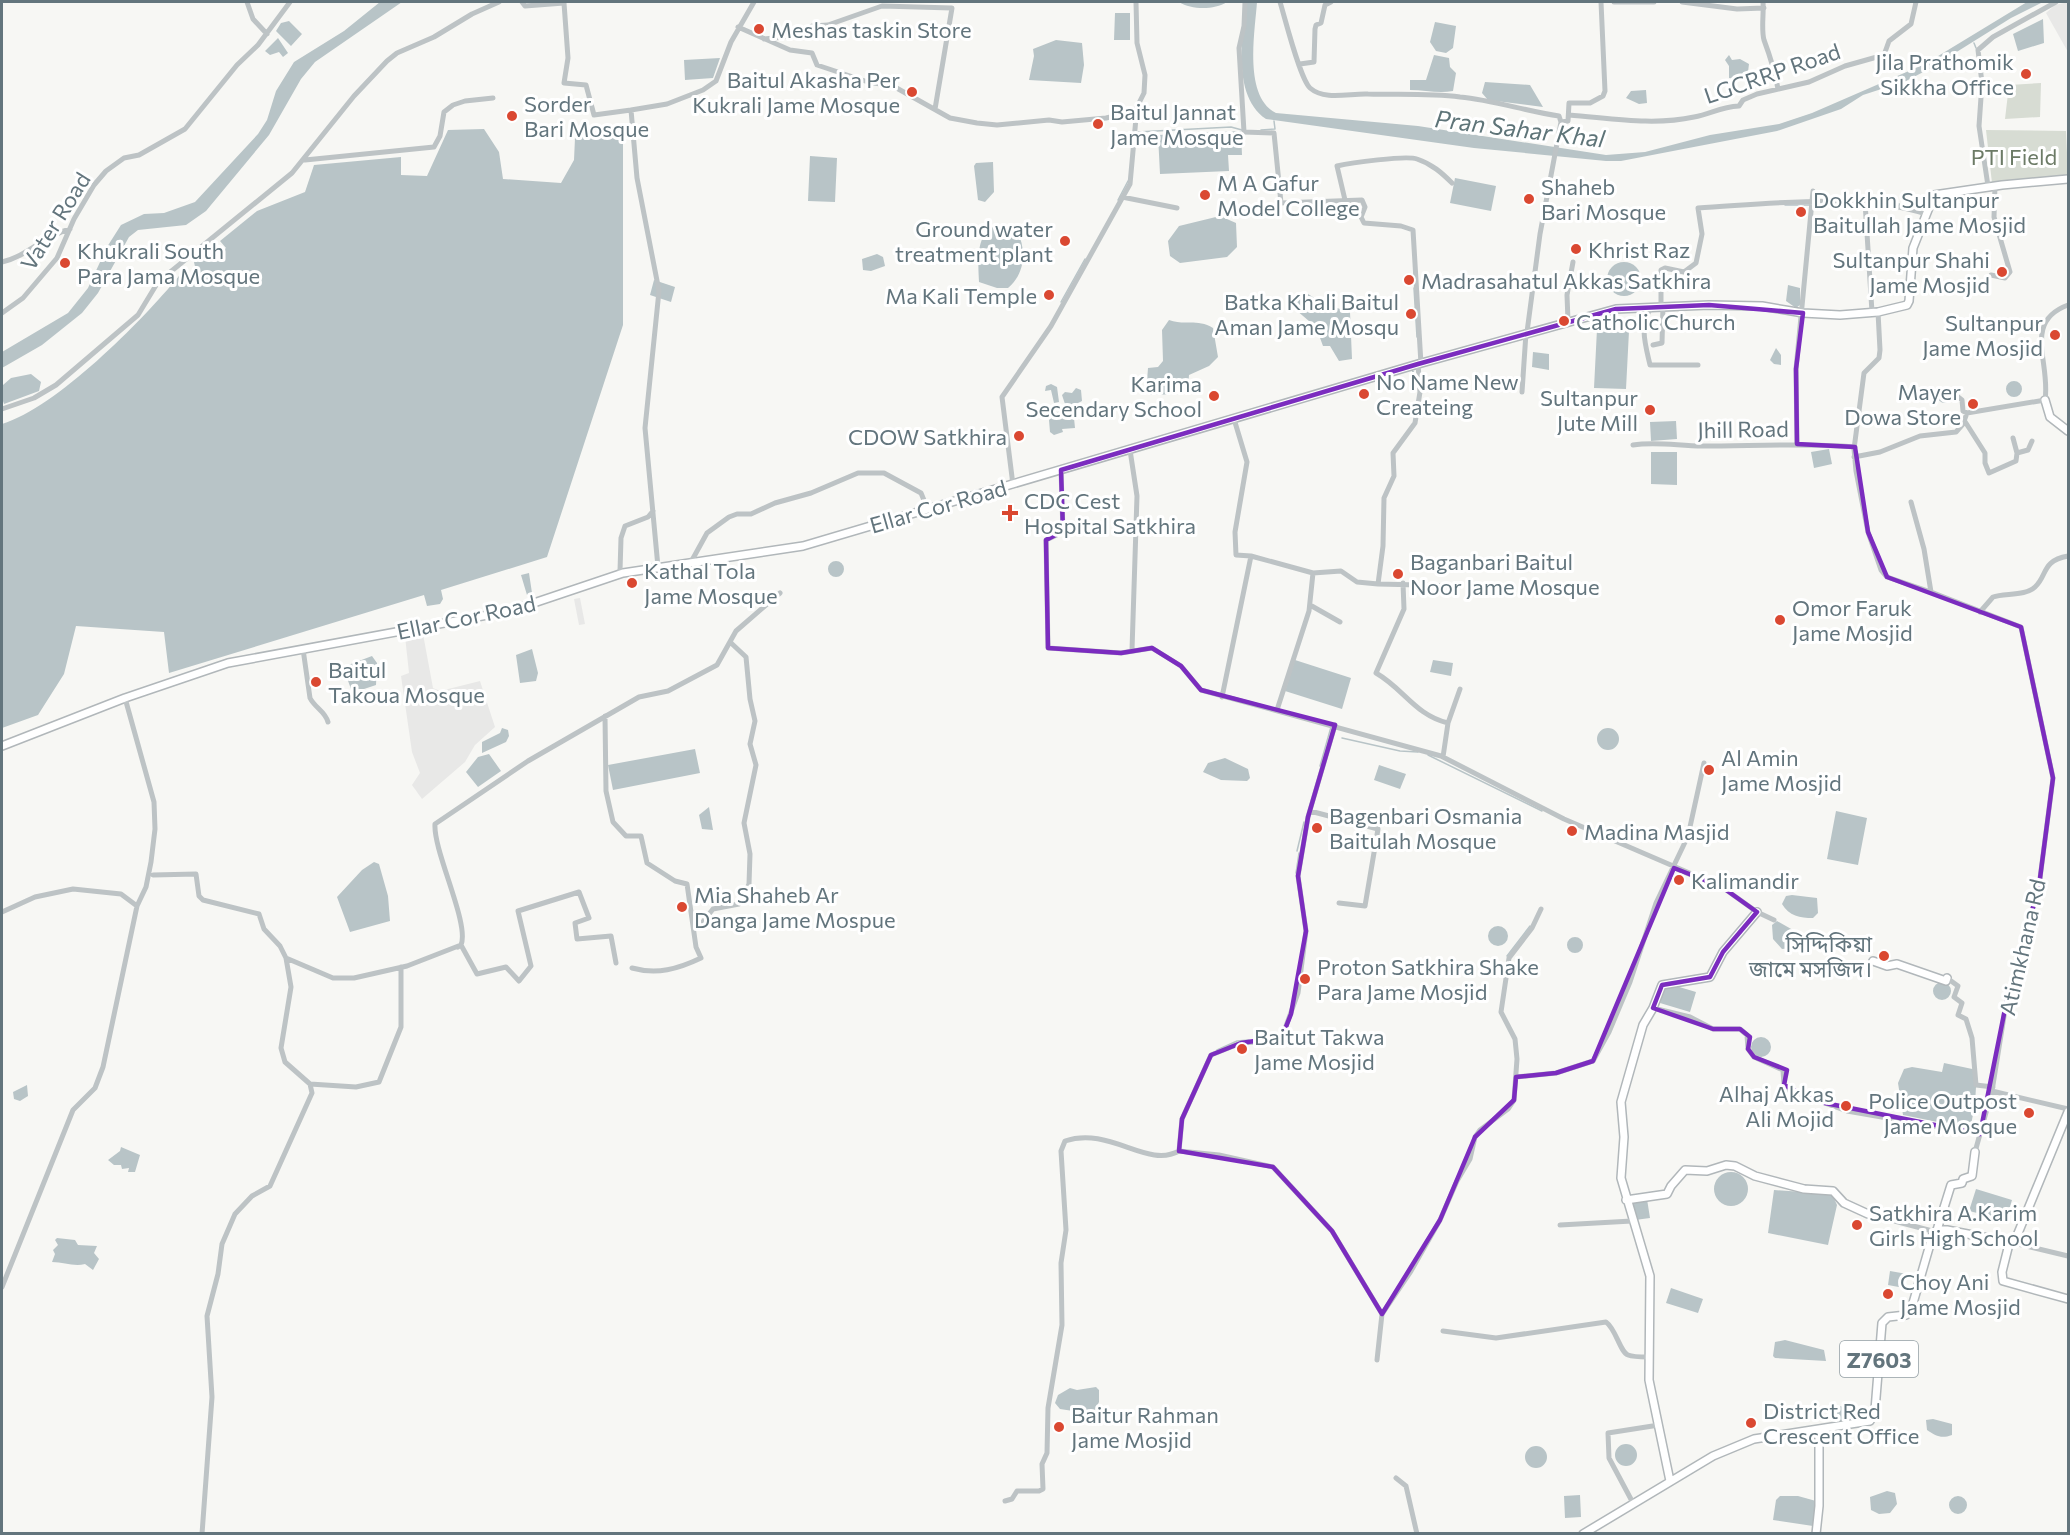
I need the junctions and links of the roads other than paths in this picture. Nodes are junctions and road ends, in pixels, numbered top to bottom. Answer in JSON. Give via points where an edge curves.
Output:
{"nodes":[{"id":1,"x":247,"y":2,"type":"edge"},
{"id":2,"x":290,"y":2,"type":"edge"},
{"id":3,"x":499,"y":2,"type":"edge"},
{"id":4,"x":522,"y":2,"type":"edge"},
{"id":5,"x":1137,"y":2,"type":"edge"},
{"id":6,"x":1245,"y":2,"type":"edge"},
{"id":7,"x":1280,"y":2,"type":"edge"},
{"id":8,"x":1331,"y":2,"type":"edge"},
{"id":9,"x":1602,"y":2,"type":"edge"},
{"id":10,"x":1614,"y":2,"type":"edge"},
{"id":11,"x":1654,"y":2,"type":"edge"},
{"id":12,"x":1682,"y":2,"type":"edge"},
{"id":13,"x":1916,"y":2,"type":"edge"},
{"id":14,"x":2056,"y":2,"type":"edge"},
{"id":15,"x":752,"y":4,"type":"edge"},
{"id":16,"x":1764,"y":5,"type":"edge"},
{"id":17,"x":738,"y":27,"type":"junction"},
{"id":18,"x":267,"y":34,"type":"junction"},
{"id":19,"x":763,"y":40,"type":"junction"},
{"id":20,"x":1300,"y":64,"type":"junction"},
{"id":21,"x":1778,"y":89,"type":"junction"},
{"id":22,"x":493,"y":98,"type":"dead end"},
{"id":23,"x":935,"y":109,"type":"junction"},
{"id":24,"x":631,"y":110,"type":"junction"},
{"id":25,"x":1137,"y":111,"type":"junction"},
{"id":26,"x":1569,"y":115,"type":"junction"},
{"id":27,"x":1561,"y":122,"type":"junction"},
{"id":28,"x":305,"y":160,"type":"junction"},
{"id":29,"x":2068,"y":179,"type":"edge"},
{"id":30,"x":1452,"y":183,"type":"dead end"},
{"id":31,"x":1992,"y":186,"type":"junction"},
{"id":32,"x":1813,"y":190,"type":"dead end"},
{"id":33,"x":1122,"y":197,"type":"junction"},
{"id":34,"x":1345,"y":200,"type":"junction"},
{"id":35,"x":1865,"y":202,"type":"junction"},
{"id":36,"x":1812,"y":203,"type":"junction"},
{"id":37,"x":1177,"y":208,"type":"dead end"},
{"id":38,"x":1926,"y":214,"type":"junction"},
{"id":39,"x":70,"y":229,"type":"junction"},
{"id":40,"x":2,"y":262,"type":"edge"},
{"id":41,"x":1573,"y":262,"type":"dead end"},
{"id":42,"x":1990,"y":275,"type":"dead end"},
{"id":43,"x":2068,"y":304,"type":"edge"},
{"id":44,"x":1659,"y":306,"type":"junction"},
{"id":45,"x":1875,"y":312,"type":"junction"},
{"id":46,"x":2,"y":313,"type":"edge"},
{"id":47,"x":1803,"y":313,"type":"junction"},
{"id":48,"x":1568,"y":321,"type":"junction"},
{"id":49,"x":1526,"y":332,"type":"junction"},
{"id":50,"x":1653,"y":345,"type":"dead end"},
{"id":51,"x":1419,"y":364,"type":"junction"},
{"id":52,"x":1698,"y":365,"type":"dead end"},
{"id":53,"x":1522,"y":392,"type":"dead end"},
{"id":54,"x":1953,"y":393,"type":"dead end"},
{"id":55,"x":2045,"y":400,"type":"junction"},
{"id":56,"x":2,"y":409,"type":"edge"},
{"id":57,"x":1967,"y":413,"type":"junction"},
{"id":58,"x":1234,"y":419,"type":"junction"},
{"id":59,"x":1964,"y":420,"type":"junction"},
{"id":60,"x":2068,"y":431,"type":"edge"},
{"id":61,"x":1956,"y":433,"type":"dead end"},
{"id":62,"x":1920,"y":438,"type":"dead end"},
{"id":63,"x":2013,"y":438,"type":"dead end"},
{"id":64,"x":2032,"y":441,"type":"dead end"},
{"id":65,"x":1633,"y":444,"type":"dead end"},
{"id":66,"x":1797,"y":444,"type":"junction"},
{"id":67,"x":1855,"y":447,"type":"junction"},
{"id":68,"x":1130,"y":450,"type":"junction"},
{"id":69,"x":2017,"y":453,"type":"junction"},
{"id":70,"x":1854,"y":457,"type":"junction"},
{"id":71,"x":1061,"y":470,"type":"junction"},
{"id":72,"x":1013,"y":484,"type":"junction"},
{"id":73,"x":1911,"y":502,"type":"dead end"},
{"id":74,"x":928,"y":510,"type":"junction"},
{"id":75,"x":653,"y":511,"type":"junction"},
{"id":76,"x":1251,"y":555,"type":"junction"},
{"id":77,"x":2068,"y":556,"type":"edge"},
{"id":78,"x":691,"y":562,"type":"junction"},
{"id":79,"x":658,"y":567,"type":"junction"},
{"id":80,"x":620,"y":571,"type":"dead end"},
{"id":81,"x":1313,"y":573,"type":"junction"},
{"id":82,"x":1403,"y":583,"type":"junction"},
{"id":83,"x":1378,"y":584,"type":"junction"},
{"id":84,"x":1460,"y":586,"type":"dead end"},
{"id":85,"x":1931,"y":592,"type":"junction"},
{"id":86,"x":780,"y":593,"type":"dead end"},
{"id":87,"x":1310,"y":605,"type":"junction"},
{"id":88,"x":1980,"y":612,"type":"junction"},
{"id":89,"x":1340,"y":622,"type":"dead end"},
{"id":90,"x":730,"y":642,"type":"junction"},
{"id":91,"x":303,"y":649,"type":"junction"},
{"id":92,"x":1132,"y":650,"type":"junction"},
{"id":93,"x":1460,"y":689,"type":"dead end"},
{"id":94,"x":1222,"y":697,"type":"junction"},
{"id":95,"x":125,"y":698,"type":"junction"},
{"id":96,"x":1277,"y":710,"type":"junction"},
{"id":97,"x":605,"y":716,"type":"junction"},
{"id":98,"x":328,"y":722,"type":"dead end"},
{"id":99,"x":1448,"y":723,"type":"junction"},
{"id":100,"x":1335,"y":725,"type":"junction"},
{"id":101,"x":2,"y":746,"type":"edge"},
{"id":102,"x":1443,"y":757,"type":"junction"},
{"id":103,"x":1704,"y":763,"type":"dead end"},
{"id":104,"x":1310,"y":811,"type":"junction"},
{"id":105,"x":1674,"y":868,"type":"junction"},
{"id":106,"x":153,"y":875,"type":"dead end"},
{"id":107,"x":1339,"y":903,"type":"dead end"},
{"id":108,"x":137,"y":906,"type":"junction"},
{"id":109,"x":1541,"y":909,"type":"dead end"},
{"id":110,"x":2,"y":912,"type":"edge"},
{"id":111,"x":1757,"y":912,"type":"junction"},
{"id":112,"x":1774,"y":920,"type":"dead end"},
{"id":113,"x":693,"y":925,"type":"junction"},
{"id":114,"x":461,"y":945,"type":"junction"},
{"id":115,"x":286,"y":958,"type":"junction"},
{"id":116,"x":1873,"y":961,"type":"dead end"},
{"id":117,"x":615,"y":963,"type":"dead end"},
{"id":118,"x":632,"y":968,"type":"dead end"},
{"id":119,"x":401,"y":969,"type":"junction"},
{"id":120,"x":1947,"y":978,"type":"joint"},
{"id":121,"x":1653,"y":1008,"type":"junction"},
{"id":122,"x":1516,"y":1077,"type":"junction"},
{"id":123,"x":310,"y":1084,"type":"junction"},
{"id":124,"x":1992,"y":1089,"type":"junction"},
{"id":125,"x":1788,"y":1090,"type":"junction"},
{"id":126,"x":1783,"y":1096,"type":"dead end"},
{"id":127,"x":2068,"y":1111,"type":"edge"},
{"id":128,"x":1980,"y":1134,"type":"junction"},
{"id":129,"x":1179,"y":1151,"type":"junction"},
{"id":130,"x":1975,"y":1152,"type":"joint"},
{"id":131,"x":1626,"y":1200,"type":"junction"},
{"id":132,"x":1868,"y":1215,"type":"joint"},
{"id":133,"x":1632,"y":1221,"type":"junction"},
{"id":134,"x":1560,"y":1225,"type":"dead end"},
{"id":135,"x":1937,"y":1231,"type":"junction"},
{"id":136,"x":2012,"y":1244,"type":"junction"},
{"id":137,"x":2068,"y":1256,"type":"edge"},
{"id":138,"x":2,"y":1287,"type":"edge"},
{"id":139,"x":2068,"y":1299,"type":"edge"},
{"id":140,"x":1382,"y":1314,"type":"junction"},
{"id":141,"x":1443,"y":1331,"type":"dead end"},
{"id":142,"x":1648,"y":1357,"type":"junction"},
{"id":143,"x":1377,"y":1360,"type":"dead end"},
{"id":144,"x":1659,"y":1425,"type":"junction"},
{"id":145,"x":1819,"y":1430,"type":"junction"},
{"id":146,"x":1396,"y":1478,"type":"dead end"},
{"id":147,"x":1670,"y":1481,"type":"junction"},
{"id":148,"x":1005,"y":1501,"type":"dead end"},
{"id":149,"x":1633,"y":1503,"type":"junction"},
{"id":150,"x":1593,"y":1531,"type":"edge"},
{"id":151,"x":202,"y":1533,"type":"edge"},
{"id":152,"x":1417,"y":1533,"type":"edge"},
{"id":153,"x":1583,"y":1533,"type":"edge"},
{"id":154,"x":1816,"y":1533,"type":"edge"}],
"edges":[{"from":1,"to":18,"type":"street","via":[[253,19]]},
{"from":2,"to":18,"type":"street","name":"Vater Road"},
{"from":3,"to":28,"type":"street","via":[[387,61],[354,96]]},
{"from":4,"to":24,"type":"street","via":[[525,6],[564,3],[568,58],[564,83],[586,85],[594,116]]},
{"from":5,"to":25,"type":"street","via":[[1137,43],[1145,75]]},
{"from":6,"to":34,"type":"street","via":[[1239,74],[1244,132],[1274,133],[1281,203]]},
{"from":7,"to":20,"type":"street"},
{"from":8,"to":20,"type":"street","via":[[1325,5],[1321,23],[1315,29],[1314,62]]},
{"from":9,"to":26,"type":"street","via":[[1605,91],[1590,103],[1569,103]]},
{"from":10,"to":11,"type":"street"},
{"from":12,"to":16,"type":"street","via":[[1737,9]]},
{"from":13,"to":21,"type":"street","name":"LGCRRP Road","via":[[1911,24],[1889,41],[1884,55]]},
{"from":14,"to":31,"type":"street","via":[[2003,31],[1978,50],[1982,83],[1979,126]]},
{"from":15,"to":17,"type":"street"},
{"from":16,"to":21,"type":"street","via":[[1763,39]]},
{"from":17,"to":19,"type":"street"},
{"from":17,"to":24,"type":"street","via":[[716,81],[667,104]]},
{"from":18,"to":39,"type":"street","name":"Vater Road","via":[[185,129],[139,155],[124,158],[106,171]]},
{"from":19,"to":23,"type":"street","via":[[790,50],[812,52],[817,65],[893,86]]},
{"from":19,"to":23,"type":"street","via":[[882,6],[952,8]]},
{"from":20,"to":27,"type":"street","via":[[1308,87],[1327,94],[1459,97],[1559,116]]},
{"from":21,"to":26,"type":"street","name":"LGCRRP Road","via":[[1743,100],[1739,106],[1721,107],[1695,117],[1633,121]]},
{"from":22,"to":28,"type":"street","via":[[453,105],[444,112],[434,147]]},
{"from":23,"to":25,"type":"street","via":[[950,118],[997,125],[1106,118]]},
{"from":24,"to":75,"type":"street","via":[[637,178],[659,291],[645,428]]},
{"from":25,"to":33,"type":"street","via":[[1131,179]]},
{"from":26,"to":27,"type":"street","via":[[1569,121]]},
{"from":27,"to":49,"type":"street"},
{"from":28,"to":56,"type":"street","via":[[158,282],[138,315],[77,369],[34,398]]},
{"from":29,"to":31,"type":"main road"},
{"from":30,"to":34,"type":"street","via":[[1437,168],[1415,158],[1360,160],[1337,166]]},
{"from":31,"to":38,"type":"main road","via":[[1938,193]]},
{"from":31,"to":42,"type":"street","via":[[1994,218],[2010,272],[2005,278]]},
{"from":32,"to":36,"type":"street"},
{"from":33,"to":37,"type":"street"},
{"from":33,"to":72,"type":"street","via":[[1051,326],[1002,397]]},
{"from":34,"to":51,"type":"street","via":[[1362,200],[1364,223],[1413,230]]},
{"from":35,"to":36,"type":"street"},
{"from":35,"to":38,"type":"street"},
{"from":35,"to":45,"type":"street"},
{"from":36,"to":44,"type":"street","via":[[1698,208],[1702,234],[1696,263],[1684,272],[1661,270]]},
{"from":36,"to":47,"type":"street"},
{"from":38,"to":45,"type":"main road","name":"Ellar Cor Road","via":[[1913,248],[1907,305]]},
{"from":39,"to":40,"type":"street","via":[[34,244],[18,258]]},
{"from":39,"to":46,"type":"street","name":"Vater Road","via":[[57,258],[23,298]]},
{"from":41,"to":48,"type":"street","via":[[1567,295]]},
{"from":43,"to":55,"type":"street","via":[[2052,311],[2044,323]]},
{"from":44,"to":47,"type":"main road","name":"Ellar Cor Road","via":[[1762,306]]},
{"from":44,"to":48,"type":"main road","name":"Ellar Cor Road","via":[[1616,309]]},
{"from":44,"to":50,"type":"street","via":[[1662,343]]},
{"from":44,"to":52,"type":"street","via":[[1647,313],[1644,337],[1650,366]]},
{"from":45,"to":47,"type":"main road","name":"Ellar Cor Road"},
{"from":45,"to":67,"type":"street","via":[[1879,358],[1864,373]]},
{"from":47,"to":66,"type":"street","via":[[1796,369]]},
{"from":48,"to":49,"type":"main road","name":"Ellar Cor Road"},
{"from":49,"to":51,"type":"main road","name":"Ellar Cor Road"},
{"from":49,"to":53,"type":"street"},
{"from":51,"to":58,"type":"main road","name":"Ellar Cor Road"},
{"from":51,"to":83,"type":"street","via":[[1415,423],[1393,453],[1394,476],[1384,498]]},
{"from":54,"to":57,"type":"street","via":[[1962,400],[1963,411]]},
{"from":55,"to":57,"type":"street"},
{"from":55,"to":60,"type":"main road","via":[[2050,417]]},
{"from":57,"to":59,"type":"street"},
{"from":58,"to":68,"type":"main road","name":"Ellar Cor Road"},
{"from":58,"to":76,"type":"street","via":[[1247,462],[1234,547],[1236,555]]},
{"from":59,"to":69,"type":"street","via":[[1985,453],[1989,473],[2016,461]]},
{"from":59,"to":70,"type":"street","via":[[1956,432],[1920,436],[1880,452]]},
{"from":61,"to":62,"type":"street"},
{"from":63,"to":69,"type":"street"},
{"from":64,"to":69,"type":"street","via":[[2028,450]]},
{"from":65,"to":66,"type":"street","name":"Jhill Road"},
{"from":66,"to":67,"type":"street","name":"Jhill Road"},
{"from":67,"to":70,"type":"street"},
{"from":68,"to":71,"type":"main road","name":"Ellar Cor Road"},
{"from":68,"to":92,"type":"street","via":[[1137,496]]},
{"from":70,"to":85,"type":"street","name":"Atimkhana Rd","via":[[1868,532],[1881,570],[1887,577]]},
{"from":71,"to":72,"type":"main road","name":"Ellar Cor Road"},
{"from":71,"to":92,"type":"street","via":[[1063,532],[1046,540],[1048,648],[1121,653]]},
{"from":72,"to":74,"type":"main road","name":"Ellar Cor Road"},
{"from":73,"to":85,"type":"street"},
{"from":74,"to":78,"type":"main road","name":"Ellar Cor Road","via":[[804,546]]},
{"from":74,"to":78,"type":"street","via":[[921,493],[884,473],[858,473],[751,514],[729,517],[707,533]]},
{"from":75,"to":79,"type":"street"},
{"from":75,"to":80,"type":"street","via":[[625,526]]},
{"from":76,"to":81,"type":"street"},
{"from":76,"to":94,"type":"street"},
{"from":77,"to":88,"type":"street","via":[[2044,569],[2036,587],[1993,597]]},
{"from":78,"to":79,"type":"main road","name":"Ellar Cor Road"},
{"from":79,"to":91,"type":"main road","name":"Ellar Cor Road","via":[[623,573],[510,611]]},
{"from":81,"to":83,"type":"street","via":[[1341,571],[1357,582]]},
{"from":81,"to":87,"type":"street"},
{"from":82,"to":83,"type":"street"},
{"from":82,"to":84,"type":"street"},
{"from":82,"to":99,"type":"street","via":[[1404,609],[1376,673],[1402,692],[1414,707],[1434,720]]},
{"from":85,"to":88,"type":"street","name":"Atimkhana Rd"},
{"from":86,"to":90,"type":"street","via":[[736,631]]},
{"from":87,"to":89,"type":"street"},
{"from":87,"to":96,"type":"street"},
{"from":88,"to":124,"type":"street","name":"Atimkhana Rd","via":[[2021,627],[2053,778],[2039,886],[2006,1004]]},
{"from":90,"to":97,"type":"street","via":[[717,665],[668,691],[639,697]]},
{"from":90,"to":113,"type":"street","via":[[746,657],[755,721],[750,744],[756,765],[744,824],[750,854],[749,884],[739,904],[713,909],[702,923]]},
{"from":91,"to":95,"type":"main road","name":"Ellar Cor Road","via":[[228,663]]},
{"from":91,"to":98,"type":"street","via":[[310,698]]},
{"from":92,"to":94,"type":"street","via":[[1152,648],[1181,666],[1201,690]]},
{"from":93,"to":99,"type":"street"},
{"from":94,"to":96,"type":"street"},
{"from":95,"to":101,"type":"main road","name":"Ellar Cor Road"},
{"from":95,"to":108,"type":"street","via":[[154,802],[151,862]]},
{"from":96,"to":100,"type":"street"},
{"from":97,"to":113,"type":"street","via":[[606,791],[613,822],[626,836],[641,836],[647,863],[687,884]]},
{"from":97,"to":114,"type":"street","via":[[528,761],[435,824],[462,928]]},
{"from":99,"to":102,"type":"street"},
{"from":100,"to":102,"type":"street"},
{"from":100,"to":104,"type":"street"},
{"from":102,"to":105,"type":"street","via":[[1564,819]]},
{"from":103,"to":105,"type":"street","via":[[1688,836]]},
{"from":104,"to":107,"type":"street","via":[[1378,829],[1365,906]]},
{"from":104,"to":129,"type":"street","via":[[1298,876],[1306,931],[1298,993],[1291,1014],[1282,1037],[1241,1043],[1211,1055],[1182,1119]]},
{"from":105,"to":111,"type":"street","via":[[1722,887]]},
{"from":105,"to":122,"type":"street","via":[[1656,903],[1630,982],[1593,1061],[1557,1073]]},
{"from":106,"to":115,"type":"street","via":[[196,874],[199,897],[262,916],[264,929]]},
{"from":108,"to":110,"type":"street","via":[[121,894],[73,889],[35,897]]},
{"from":108,"to":138,"type":"street","via":[[114,1023],[95,1088],[73,1110]]},
{"from":109,"to":122,"type":"street","via":[[1509,958],[1501,1012],[1515,1039]]},
{"from":111,"to":112,"type":"street"},
{"from":111,"to":121,"type":"main road","via":[[1723,952],[1710,977],[1662,985]]},
{"from":113,"to":118,"type":"street","via":[[701,958],[677,969],[646,972]]},
{"from":114,"to":117,"type":"street","via":[[477,974],[506,967],[519,981],[531,966],[518,911],[579,892],[589,918],[575,923],[577,939],[611,936]]},
{"from":114,"to":119,"type":"street"},
{"from":115,"to":119,"type":"street","via":[[333,978]]},
{"from":115,"to":123,"type":"street","via":[[291,987],[281,1048],[285,1062]]},
{"from":116,"to":120,"type":"main road","via":[[1922,971],[1934,979]]},
{"from":119,"to":123,"type":"street","via":[[401,1027],[379,1082],[356,1087]]},
{"from":120,"to":124,"type":"street","via":[[1958,986],[1954,997],[1962,1003],[1958,1015],[1966,1019],[1972,1038],[1976,1084]]},
{"from":121,"to":125,"type":"street","via":[[1690,1017],[1713,1029],[1740,1029],[1747,1035],[1748,1049],[1754,1057],[1783,1070]]},
{"from":121,"to":131,"type":"main road","via":[[1643,1025],[1621,1102],[1621,1178]]},
{"from":122,"to":140,"type":"street","via":[[1514,1100],[1475,1137],[1470,1159],[1440,1220]]},
{"from":123,"to":151,"type":"street","via":[[312,1093],[307,1107],[270,1186],[252,1196],[235,1214],[222,1244],[207,1316],[212,1397]]},
{"from":124,"to":127,"type":"street"},
{"from":124,"to":128,"type":"street"},
{"from":125,"to":126,"type":"street"},
{"from":125,"to":128,"type":"street","via":[[1847,1111]]},
{"from":127,"to":136,"type":"main road"},
{"from":128,"to":130,"type":"street"},
{"from":129,"to":140,"type":"street","via":[[1273,1167],[1332,1231]]},
{"from":129,"to":148,"type":"street","via":[[1171,1156],[1150,1156],[1129,1145],[1101,1138],[1065,1141],[1061,1151],[1066,1230],[1061,1263],[1062,1325],[1048,1408],[1043,1490],[1017,1491]]},
{"from":130,"to":135,"type":"main road","via":[[1972,1175],[1951,1185]]},
{"from":131,"to":132,"type":"main road","via":[[1667,1194],[1685,1170],[1707,1171],[1726,1165],[1804,1189],[1833,1191],[1844,1203]]},
{"from":131,"to":133,"type":"main road"},
{"from":132,"to":135,"type":"street"},
{"from":133,"to":134,"type":"street"},
{"from":133,"to":142,"type":"main road","via":[[1650,1276]]},
{"from":135,"to":136,"type":"main road"},
{"from":135,"to":145,"type":"main road","number":"Z7603","via":[[1911,1310],[1906,1315],[1888,1317],[1882,1323],[1875,1410],[1870,1421]]},
{"from":136,"to":137,"type":"street"},
{"from":136,"to":139,"type":"main road","via":[[2002,1272],[2003,1281]]},
{"from":140,"to":143,"type":"street"},
{"from":141,"to":142,"type":"street","via":[[1496,1338],[1606,1322],[1624,1352]]},
{"from":142,"to":144,"type":"main road"},
{"from":144,"to":147,"type":"main road"},
{"from":144,"to":149,"type":"street","via":[[1608,1433],[1609,1458]]},
{"from":145,"to":147,"type":"main road","number":"Z7603","via":[[1754,1439],[1713,1455]]},
{"from":145,"to":154,"type":"main road"},
{"from":146,"to":152,"type":"street","via":[[1406,1486]]},
{"from":147,"to":149,"type":"main road","number":"Z7603"},
{"from":149,"to":150,"type":"main road","number":"Z7603"},
{"from":150,"to":153,"type":"main road","number":"Z7603"}]}
